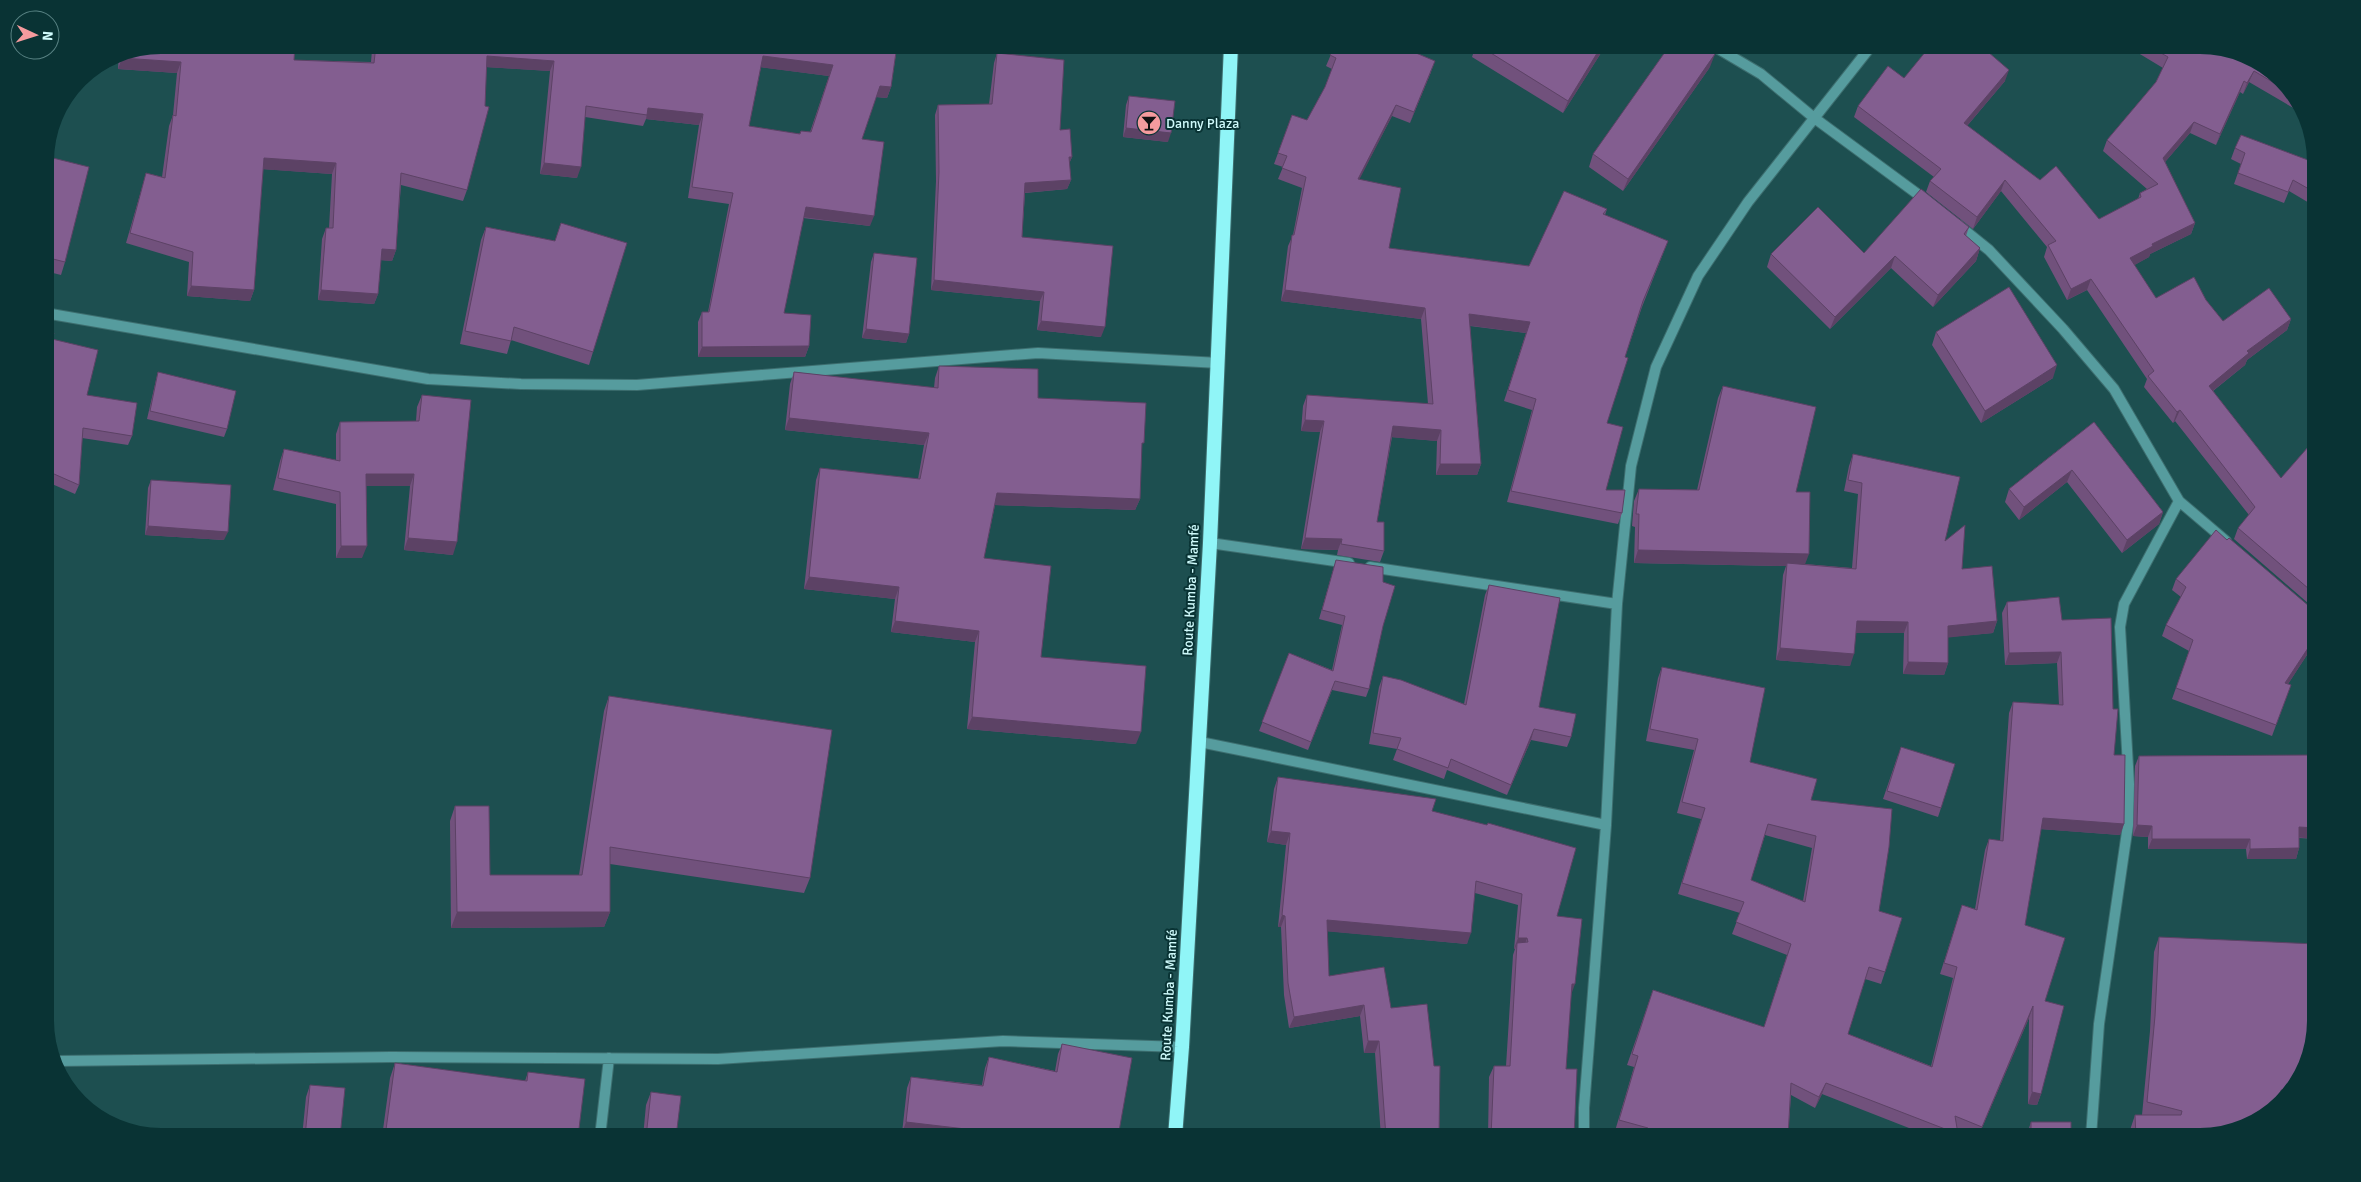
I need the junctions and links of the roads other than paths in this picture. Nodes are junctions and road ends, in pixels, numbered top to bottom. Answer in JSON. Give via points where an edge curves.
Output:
{"nodes":[{"id":1,"x":1231,"y":54,"type":"edge"},
{"id":2,"x":1727,"y":54,"type":"edge"},
{"id":3,"x":1865,"y":54,"type":"edge"},
{"id":4,"x":1813,"y":117,"type":"junction"},
{"id":5,"x":1937,"y":209,"type":"edge"},
{"id":6,"x":1952,"y":220,"type":"edge"},
{"id":7,"x":54,"y":315,"type":"edge"},
{"id":8,"x":1219,"y":363,"type":"junction"},
{"id":9,"x":2179,"y":501,"type":"junction"},
{"id":10,"x":1210,"y":543,"type":"junction"},
{"id":11,"x":2237,"y":551,"type":"edge"},
{"id":12,"x":1617,"y":604,"type":"junction"},
{"id":13,"x":1200,"y":742,"type":"junction"},
{"id":14,"x":1606,"y":825,"type":"junction"},
{"id":15,"x":1182,"y":1047,"type":"junction"},
{"id":16,"x":609,"y":1058,"type":"junction"},
{"id":17,"x":62,"y":1061,"type":"edge"},
{"id":18,"x":601,"y":1128,"type":"edge"},
{"id":19,"x":1176,"y":1128,"type":"edge"},
{"id":20,"x":1584,"y":1128,"type":"edge"},
{"id":21,"x":2092,"y":1128,"type":"edge"}],
"edges":[{"from":1,"to":8,"type":"highway","name":"Route Kumba - Mamfé"},
{"from":2,"to":4,"type":"street","via":[[1760,74]]},
{"from":3,"to":4,"type":"street"},
{"from":4,"to":5,"type":"street"},
{"from":4,"to":12,"type":"street","via":[[1748,202],[1698,276],[1656,367],[1631,466]]},
{"from":6,"to":9,"type":"street","via":[[1989,250],[2114,389]]},
{"from":7,"to":8,"type":"street","via":[[428,379],[521,384],[637,385],[1038,353]]},
{"from":8,"to":10,"type":"highway","name":"Route Kumba - Mamfé"},
{"from":9,"to":11,"type":"street"},
{"from":9,"to":21,"type":"street","via":[[2124,604],[2120,626],[2129,784],[2128,825],[2100,1024]]},
{"from":10,"to":12,"type":"street"},
{"from":10,"to":13,"type":"highway","name":"Route Kumba - Mamfé"},
{"from":12,"to":14,"type":"street"},
{"from":13,"to":14,"type":"street"},
{"from":13,"to":15,"type":"highway","name":"Route Kumba - Mamfé"},
{"from":14,"to":20,"type":"street"},
{"from":15,"to":16,"type":"street","via":[[1003,1042],[718,1059]]},
{"from":15,"to":19,"type":"highway","name":"Route Kumba - Mamfé"},
{"from":16,"to":17,"type":"street","via":[[391,1056]]},
{"from":16,"to":18,"type":"street"}]}
